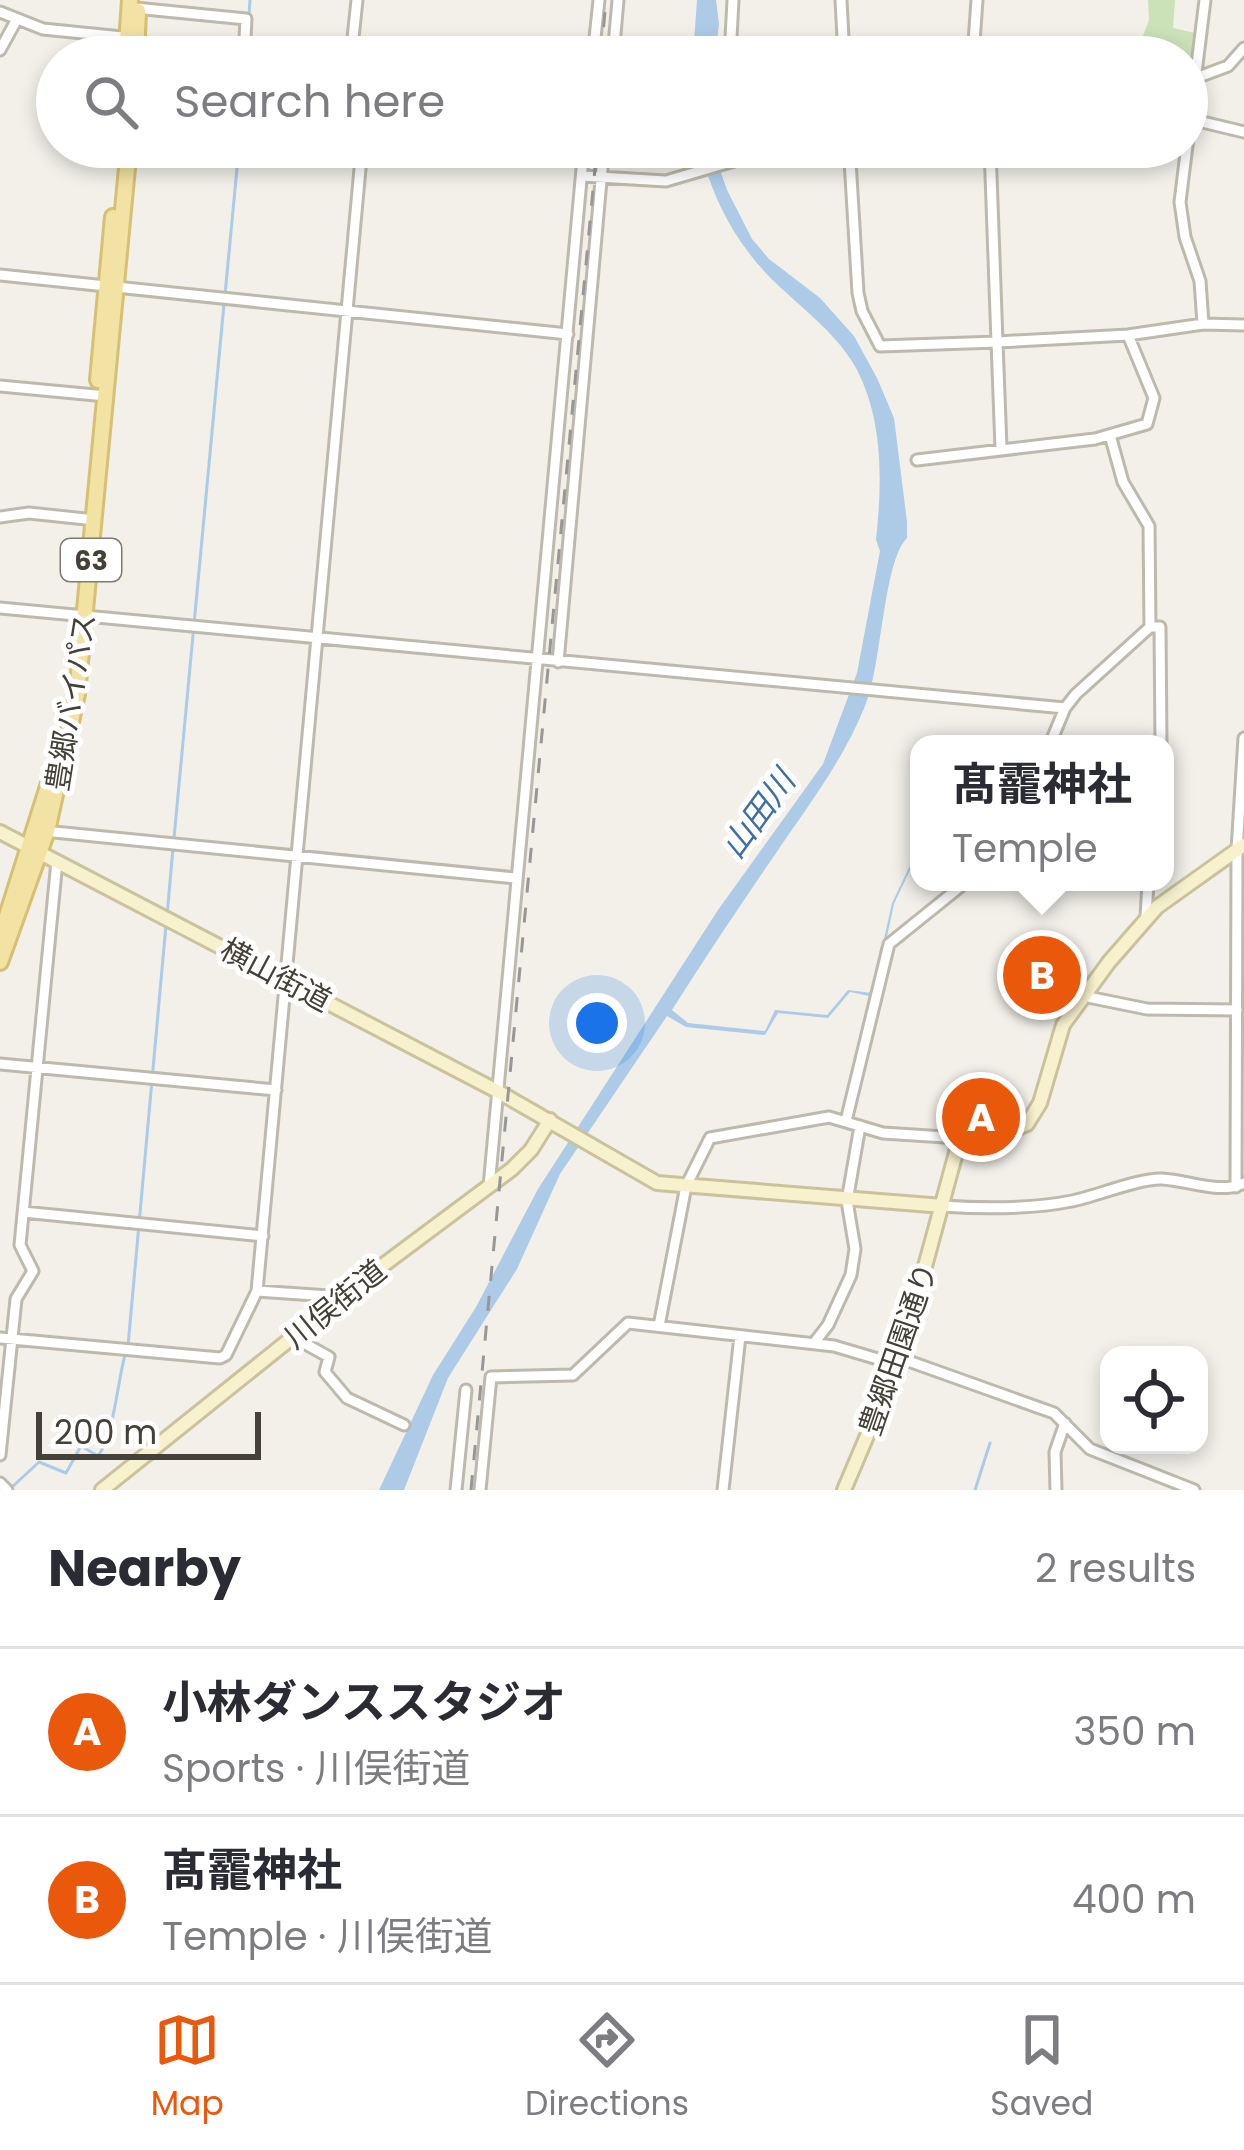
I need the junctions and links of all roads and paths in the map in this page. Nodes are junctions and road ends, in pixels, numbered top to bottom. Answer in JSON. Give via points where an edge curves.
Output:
{"nodes":[{"id":1,"x":357,"y":0,"type":"edge"},
{"id":2,"x":599,"y":0,"type":"edge"},
{"id":3,"x":618,"y":0,"type":"edge"},
{"id":4,"x":733,"y":0,"type":"edge"},
{"id":5,"x":842,"y":0,"type":"edge"},
{"id":6,"x":977,"y":0,"type":"edge"},
{"id":7,"x":1205,"y":0,"type":"edge"},
{"id":8,"x":134,"y":4,"type":"edge"},
{"id":9,"x":0,"y":12,"type":"edge"},
{"id":10,"x":16,"y":19,"type":"junction"},
{"id":11,"x":112,"y":36,"type":"edge"},
{"id":12,"x":132,"y":36,"type":"edge"},
{"id":13,"x":245,"y":36,"type":"edge"},
{"id":14,"x":353,"y":36,"type":"edge"},
{"id":15,"x":595,"y":36,"type":"edge"},
{"id":16,"x":615,"y":36,"type":"edge"},
{"id":17,"x":731,"y":36,"type":"edge"},
{"id":18,"x":843,"y":36,"type":"edge"},
{"id":19,"x":975,"y":36,"type":"edge"},
{"id":20,"x":1201,"y":36,"type":"edge"},
{"id":21,"x":1244,"y":48,"type":"edge"},
{"id":22,"x":0,"y":50,"type":"edge"},
{"id":23,"x":1208,"y":74,"type":"edge"},
{"id":24,"x":1208,"y":123,"type":"edge"},
{"id":25,"x":1244,"y":132,"type":"edge"},
{"id":26,"x":118,"y":168,"type":"edge"},
{"id":27,"x":126,"y":168,"type":"edge"},
{"id":28,"x":360,"y":168,"type":"edge"},
{"id":29,"x":583,"y":168,"type":"edge"},
{"id":30,"x":603,"y":168,"type":"edge"},
{"id":31,"x":705,"y":168,"type":"edge"},
{"id":32,"x":853,"y":168,"type":"edge"},
{"id":33,"x":991,"y":168,"type":"edge"},
{"id":34,"x":1184,"y":168,"type":"edge"},
{"id":35,"x":582,"y":176,"type":"junction"},
{"id":36,"x":602,"y":178,"type":"junction"},
{"id":37,"x":0,"y":275,"type":"edge"},
{"id":38,"x":111,"y":289,"type":"junction"},
{"id":39,"x":348,"y":312,"type":"junction"},
{"id":40,"x":1203,"y":324,"type":"junction"},
{"id":41,"x":1244,"y":326,"type":"edge"},
{"id":42,"x":568,"y":334,"type":"junction"},
{"id":43,"x":1128,"y":335,"type":"junction"},
{"id":44,"x":997,"y":342,"type":"junction"},
{"id":45,"x":0,"y":386,"type":"edge"},
{"id":46,"x":102,"y":396,"type":"junction"},
{"id":47,"x":1110,"y":435,"type":"junction"},
{"id":48,"x":1001,"y":448,"type":"junction"},
{"id":49,"x":916,"y":460,"type":"dead end"},
{"id":50,"x":0,"y":517,"type":"edge"},
{"id":51,"x":90,"y":519,"type":"junction"},
{"id":52,"x":0,"y":608,"type":"edge"},
{"id":53,"x":82,"y":617,"type":"junction"},
{"id":54,"x":1150,"y":627,"type":"junction"},
{"id":55,"x":317,"y":640,"type":"junction"},
{"id":56,"x":536,"y":660,"type":"junction"},
{"id":57,"x":558,"y":662,"type":"junction"},
{"id":58,"x":1065,"y":708,"type":"junction"},
{"id":59,"x":1054,"y":735,"type":"edge"},
{"id":60,"x":1161,"y":735,"type":"edge"},
{"id":61,"x":1244,"y":738,"type":"edge"},
{"id":62,"x":42,"y":830,"type":"junction"},
{"id":63,"x":0,"y":832,"type":"edge"},
{"id":64,"x":1241,"y":847,"type":"edge"},
{"id":65,"x":35,"y":850,"type":"junction"},
{"id":66,"x":296,"y":857,"type":"junction"},
{"id":67,"x":57,"y":861,"type":"junction"},
{"id":68,"x":517,"y":878,"type":"junction"},
{"id":69,"x":955,"y":891,"type":"edge"},
{"id":70,"x":1147,"y":891,"type":"edge"},
{"id":71,"x":1146,"y":917,"type":"junction"},
{"id":72,"x":0,"y":938,"type":"edge"},
{"id":73,"x":0,"y":962,"type":"edge"},
{"id":74,"x":286,"y":980,"type":"junction"},
{"id":75,"x":1083,"y":997,"type":"junction"},
{"id":76,"x":1237,"y":1010,"type":"junction"},
{"id":77,"x":0,"y":1064,"type":"edge"},
{"id":78,"x":37,"y":1068,"type":"junction"},
{"id":79,"x":276,"y":1090,"type":"junction"},
{"id":80,"x":497,"y":1091,"type":"junction"},
{"id":81,"x":846,"y":1121,"type":"junction"},
{"id":82,"x":556,"y":1124,"type":"junction"},
{"id":83,"x":860,"y":1126,"type":"junction"},
{"id":84,"x":960,"y":1138,"type":"junction"},
{"id":85,"x":1240,"y":1185,"type":"edge"},
{"id":86,"x":686,"y":1186,"type":"junction"},
{"id":87,"x":488,"y":1187,"type":"junction"},
{"id":88,"x":847,"y":1201,"type":"junction"},
{"id":89,"x":943,"y":1206,"type":"junction"},
{"id":90,"x":23,"y":1212,"type":"junction"},
{"id":91,"x":262,"y":1236,"type":"junction"},
{"id":92,"x":257,"y":1291,"type":"junction"},
{"id":93,"x":343,"y":1298,"type":"junction"},
{"id":94,"x":659,"y":1326,"type":"junction"},
{"id":95,"x":740,"y":1336,"type":"junction"},
{"id":96,"x":293,"y":1337,"type":"junction"},
{"id":97,"x":5,"y":1338,"type":"edge"},
{"id":98,"x":814,"y":1343,"type":"junction"},
{"id":99,"x":899,"y":1361,"type":"junction"},
{"id":100,"x":466,"y":1390,"type":"dead end"},
{"id":101,"x":1065,"y":1423,"type":"junction"},
{"id":102,"x":404,"y":1425,"type":"dead end"},
{"id":103,"x":0,"y":1455,"type":"edge"},
{"id":104,"x":0,"y":1483,"type":"edge"},
{"id":105,"x":7,"y":1490,"type":"edge"},
{"id":106,"x":102,"y":1490,"type":"edge"},
{"id":107,"x":456,"y":1490,"type":"edge"},
{"id":108,"x":480,"y":1490,"type":"edge"},
{"id":109,"x":723,"y":1490,"type":"edge"},
{"id":110,"x":844,"y":1490,"type":"edge"},
{"id":111,"x":1056,"y":1490,"type":"edge"},
{"id":112,"x":1194,"y":1490,"type":"edge"}],
"edges":[{"from":1,"to":14,"type":"street"},
{"from":2,"to":15,"type":"street"},
{"from":3,"to":16,"type":"street"},
{"from":4,"to":17,"type":"street"},
{"from":5,"to":18,"type":"street"},
{"from":6,"to":19,"type":"street"},
{"from":7,"to":20,"type":"street"},
{"from":8,"to":12,"type":"main road"},
{"from":8,"to":13,"type":"street","via":[[246,19]]},
{"from":9,"to":10,"type":"street"},
{"from":10,"to":11,"type":"street"},
{"from":10,"to":22,"type":"street"},
{"from":21,"to":23,"type":"street"},
{"from":24,"to":25,"type":"street"},
{"from":26,"to":38,"type":"main road","name":"豊郷バイパス","number":"63"},
{"from":27,"to":38,"type":"main road","name":"豊郷バイパス","number":"63"},
{"from":28,"to":39,"type":"street"},
{"from":29,"to":35,"type":"street"},
{"from":30,"to":36,"type":"street"},
{"from":31,"to":36,"type":"street","via":[[666,181]]},
{"from":32,"to":44,"type":"street","via":[[858,293],[880,346]]},
{"from":33,"to":44,"type":"street"},
{"from":34,"to":40,"type":"street","via":[[1180,202]]},
{"from":35,"to":36,"type":"street"},
{"from":35,"to":42,"type":"street"},
{"from":36,"to":57,"type":"street"},
{"from":37,"to":38,"type":"street"},
{"from":38,"to":39,"type":"street"},
{"from":38,"to":46,"type":"main road","name":"豊郷バイパス","number":"63"},
{"from":39,"to":42,"type":"street"},
{"from":39,"to":55,"type":"street"},
{"from":40,"to":41,"type":"street"},
{"from":40,"to":43,"type":"street"},
{"from":42,"to":56,"type":"street"},
{"from":43,"to":44,"type":"street"},
{"from":43,"to":47,"type":"street","via":[[1154,398],[1148,424]]},
{"from":44,"to":48,"type":"street"},
{"from":45,"to":46,"type":"street"},
{"from":46,"to":51,"type":"main road","name":"豊郷バイパス","number":"63"},
{"from":47,"to":48,"type":"street"},
{"from":47,"to":54,"type":"street","via":[[1123,482],[1150,526]]},
{"from":48,"to":49,"type":"street"},
{"from":50,"to":51,"type":"street"},
{"from":51,"to":53,"type":"main road","name":"豊郷バイパス","number":"63"},
{"from":52,"to":53,"type":"street"},
{"from":53,"to":55,"type":"street"},
{"from":53,"to":62,"type":"main road","name":"豊郷バイパス","number":"63"},
{"from":54,"to":58,"type":"street"},
{"from":54,"to":60,"type":"street","via":[[1160,627]]},
{"from":55,"to":56,"type":"street"},
{"from":55,"to":66,"type":"street"},
{"from":56,"to":57,"type":"street"},
{"from":56,"to":68,"type":"street"},
{"from":57,"to":58,"type":"street"},
{"from":58,"to":59,"type":"street"},
{"from":61,"to":64,"type":"street"},
{"from":62,"to":65,"type":"main road","name":"豊郷バイパス","number":"63"},
{"from":62,"to":66,"type":"street"},
{"from":63,"to":65,"type":"main road","name":"横山街道"},
{"from":64,"to":71,"type":"main road"},
{"from":64,"to":76,"type":"street"},
{"from":65,"to":67,"type":"main road","name":"横山街道"},
{"from":65,"to":72,"type":"main road","name":"豊郷バイパス","number":"63"},
{"from":65,"to":73,"type":"main road","name":"豊郷バイパス","number":"63"},
{"from":66,"to":68,"type":"street"},
{"from":66,"to":74,"type":"street"},
{"from":67,"to":74,"type":"main road","name":"横山街道"},
{"from":67,"to":78,"type":"street"},
{"from":68,"to":80,"type":"street"},
{"from":69,"to":81,"type":"street","via":[[890,944]]},
{"from":70,"to":71,"type":"street"},
{"from":71,"to":75,"type":"main road"},
{"from":74,"to":79,"type":"street"},
{"from":74,"to":80,"type":"main road","name":"横山街道"},
{"from":75,"to":76,"type":"street","via":[[1147,1010]]},
{"from":75,"to":84,"type":"main road","via":[[1058,1036],[1035,1116],[1017,1131]]},
{"from":76,"to":85,"type":"street"},
{"from":77,"to":78,"type":"street"},
{"from":78,"to":79,"type":"street"},
{"from":78,"to":90,"type":"street"},
{"from":79,"to":91,"type":"street"},
{"from":80,"to":82,"type":"main road","name":"横山街道"},
{"from":80,"to":87,"type":"street"},
{"from":81,"to":83,"type":"street"},
{"from":81,"to":86,"type":"street","via":[[811,1118],[710,1138]]},
{"from":82,"to":86,"type":"main road","name":"横山街道","via":[[658,1184]]},
{"from":82,"to":87,"type":"main road","name":"川俣街道"},
{"from":83,"to":84,"type":"street"},
{"from":83,"to":88,"type":"street"},
{"from":84,"to":89,"type":"main road"},
{"from":85,"to":89,"type":"street","via":[[1155,1179],[1066,1202]]},
{"from":86,"to":88,"type":"main road"},
{"from":86,"to":94,"type":"street"},
{"from":87,"to":93,"type":"main road","name":"川俣街道"},
{"from":88,"to":89,"type":"main road"},
{"from":88,"to":98,"type":"street","via":[[851,1275]]},
{"from":89,"to":99,"type":"main road","name":"豊郷田園通り"},
{"from":90,"to":91,"type":"street"},
{"from":90,"to":97,"type":"street","via":[[20,1250],[33,1271]]},
{"from":91,"to":92,"type":"street"},
{"from":92,"to":93,"type":"street"},
{"from":92,"to":97,"type":"street","via":[[220,1358]]},
{"from":93,"to":96,"type":"main road","name":"川俣街道"},
{"from":94,"to":95,"type":"street"},
{"from":94,"to":108,"type":"street","via":[[628,1323],[573,1375],[491,1377]]},
{"from":95,"to":98,"type":"street"},
{"from":95,"to":109,"type":"street"},
{"from":96,"to":102,"type":"street","via":[[328,1357],[326,1372],[347,1398]]},
{"from":96,"to":106,"type":"main road","name":"川俣街道"},
{"from":97,"to":103,"type":"street"},
{"from":98,"to":99,"type":"street"},
{"from":99,"to":101,"type":"street"},
{"from":99,"to":110,"type":"main road","name":"豊郷田園通り"},
{"from":100,"to":107,"type":"street"},
{"from":101,"to":111,"type":"street","via":[[1055,1452]]},
{"from":101,"to":112,"type":"street","via":[[1090,1449]]},
{"from":104,"to":105,"type":"street"}]}
